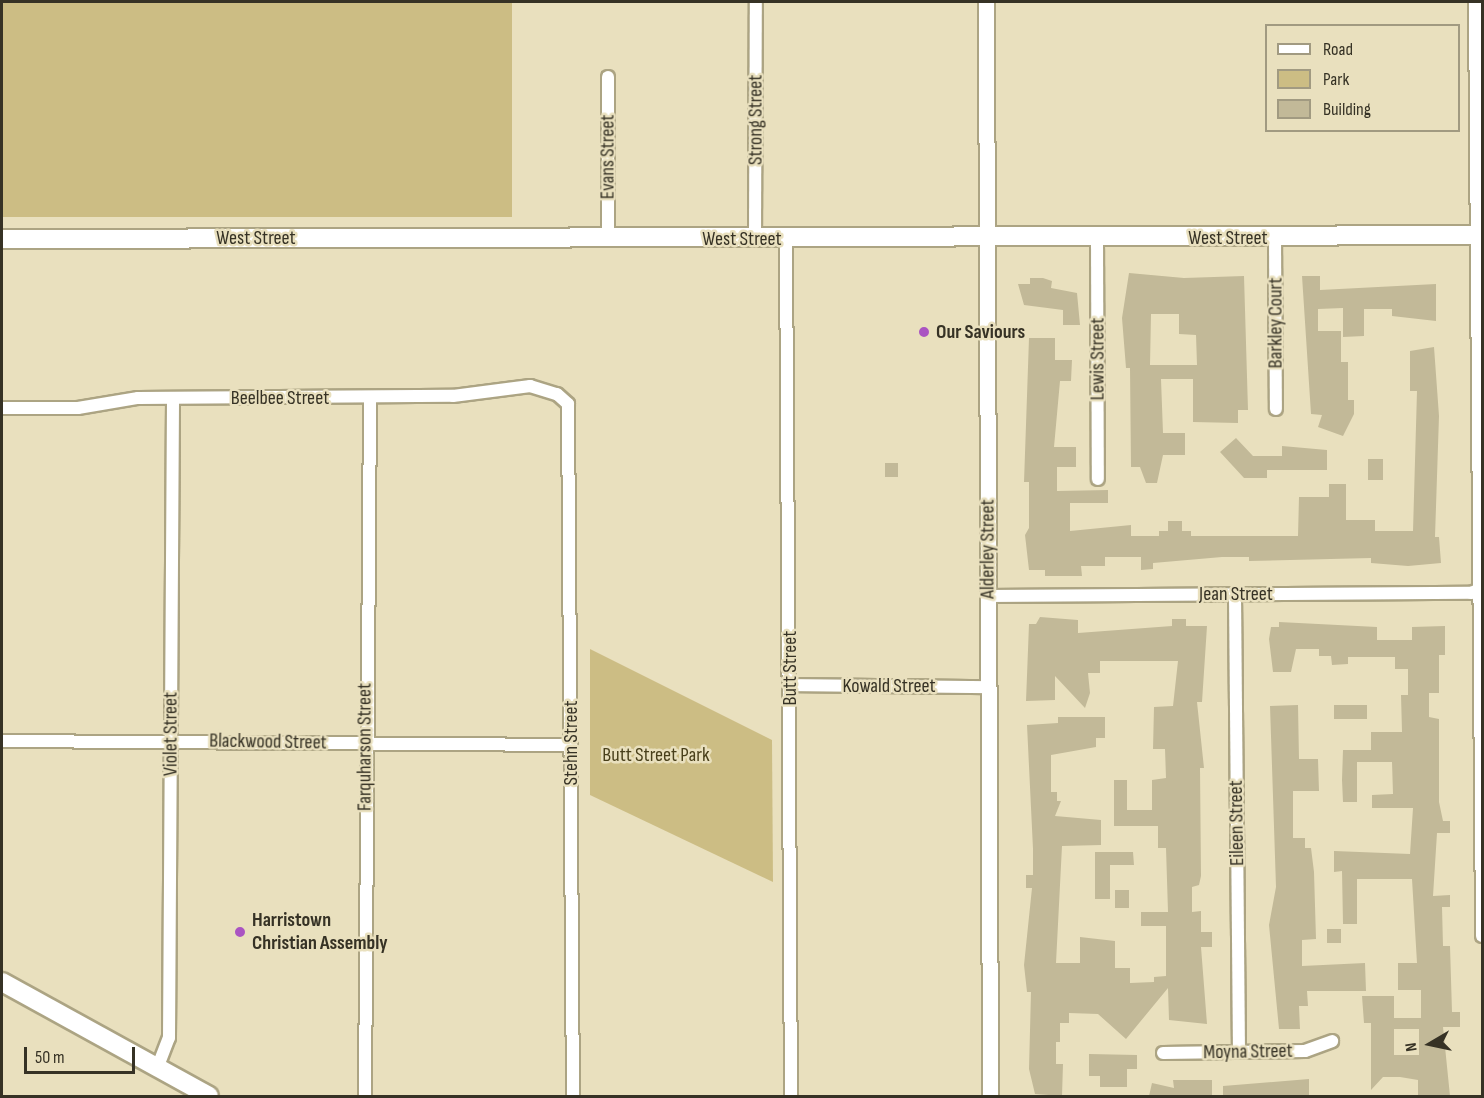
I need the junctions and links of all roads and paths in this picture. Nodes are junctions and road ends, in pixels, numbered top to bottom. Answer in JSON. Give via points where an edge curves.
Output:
{"nodes":[{"id":1,"x":756,"y":2,"type":"edge"},
{"id":2,"x":986,"y":2,"type":"edge"},
{"id":3,"x":1475,"y":2,"type":"edge"},
{"id":4,"x":608,"y":77,"type":"dead end"},
{"id":5,"x":1479,"y":235,"type":"edge"},
{"id":6,"x":1275,"y":237,"type":"junction"},
{"id":7,"x":608,"y":238,"type":"junction"},
{"id":8,"x":755,"y":238,"type":"junction"},
{"id":9,"x":2,"y":239,"type":"edge"},
{"id":10,"x":786,"y":239,"type":"junction"},
{"id":11,"x":987,"y":239,"type":"junction"},
{"id":12,"x":1097,"y":239,"type":"junction"},
{"id":13,"x":557,"y":394,"type":"joint"},
{"id":14,"x":173,"y":398,"type":"junction"},
{"id":15,"x":370,"y":398,"type":"junction"},
{"id":16,"x":2,"y":408,"type":"edge"},
{"id":17,"x":1276,"y":409,"type":"dead end"},
{"id":18,"x":1098,"y":479,"type":"dead end"},
{"id":19,"x":1480,"y":589,"type":"edge"},
{"id":20,"x":1235,"y":594,"type":"junction"},
{"id":21,"x":988,"y":596,"type":"junction"},
{"id":22,"x":790,"y":685,"type":"junction"},
{"id":23,"x":988,"y":687,"type":"junction"},
{"id":24,"x":2,"y":741,"type":"edge"},
{"id":25,"x":171,"y":741,"type":"junction"},
{"id":26,"x":364,"y":743,"type":"junction"},
{"id":27,"x":571,"y":745,"type":"junction"},
{"id":28,"x":1481,"y":815,"type":"edge"},
{"id":29,"x":1482,"y":936,"type":"edge"},
{"id":30,"x":2,"y":982,"type":"edge"},
{"id":31,"x":1332,"y":1041,"type":"dead end"},
{"id":32,"x":1239,"y":1052,"type":"junction"},
{"id":33,"x":1163,"y":1053,"type":"dead end"},
{"id":34,"x":158,"y":1066,"type":"junction"},
{"id":35,"x":209,"y":1096,"type":"edge"},
{"id":36,"x":365,"y":1096,"type":"edge"},
{"id":37,"x":573,"y":1096,"type":"edge"},
{"id":38,"x":791,"y":1096,"type":"edge"},
{"id":39,"x":990,"y":1096,"type":"edge"}],
"edges":[{"from":1,"to":8,"type":"street","name":"Strong Street"},
{"from":2,"to":11,"type":"street","name":"Alderley Street"},
{"from":3,"to":5,"type":"street"},
{"from":4,"to":7,"type":"street","name":"Evans Street"},
{"from":5,"to":6,"type":"main road","name":"West Street"},
{"from":5,"to":19,"type":"street"},
{"from":6,"to":12,"type":"main road","name":"West Street"},
{"from":6,"to":17,"type":"street","name":"Barkley Court"},
{"from":7,"to":8,"type":"main road","name":"West Street"},
{"from":7,"to":9,"type":"main road","name":"West Street"},
{"from":8,"to":10,"type":"main road","name":"West Street"},
{"from":10,"to":11,"type":"main road","name":"West Street"},
{"from":10,"to":22,"type":"street","name":"Butt Street"},
{"from":11,"to":12,"type":"main road","name":"West Street"},
{"from":11,"to":21,"type":"street","name":"Alderley Street"},
{"from":12,"to":18,"type":"street","name":"Lewis Street"},
{"from":13,"to":15,"type":"street","name":"Beelbee Street","via":[[530,386],[453,396]]},
{"from":13,"to":27,"type":"street","name":"Stehn Street","via":[[568,404],[571,417]]},
{"from":14,"to":15,"type":"street","name":"Beelbee Street"},
{"from":14,"to":16,"type":"street","name":"Beelbee Street","via":[[138,398],[78,408]]},
{"from":14,"to":25,"type":"street","name":"Violet Street"},
{"from":15,"to":26,"type":"street","name":"Farquharson Street"},
{"from":19,"to":20,"type":"street","name":"Jean Street"},
{"from":19,"to":28,"type":"street"},
{"from":20,"to":21,"type":"street","name":"Jean Street"},
{"from":20,"to":32,"type":"street","name":"Eileen Street"},
{"from":21,"to":23,"type":"street","name":"Alderley Street"},
{"from":22,"to":23,"type":"street","name":"Kowald Street"},
{"from":22,"to":38,"type":"street","name":"Butt Street"},
{"from":23,"to":39,"type":"street","name":"Alderley Street"},
{"from":24,"to":25,"type":"street","name":"Blackwood Street"},
{"from":25,"to":26,"type":"street","name":"Blackwood Street"},
{"from":25,"to":34,"type":"street","name":"Violet Street","via":[[169,1038]]},
{"from":26,"to":27,"type":"street","name":"Blackwood Street"},
{"from":26,"to":36,"type":"street","name":"Farquharson Street"},
{"from":27,"to":37,"type":"street","name":"Stehn Street"},
{"from":28,"to":29,"type":"street"},
{"from":30,"to":34,"type":"main road"},
{"from":31,"to":32,"type":"street","name":"Moyna Street","via":[[1305,1051]]},
{"from":32,"to":33,"type":"street","name":"Moyna Street"},
{"from":34,"to":35,"type":"main road"}]}
